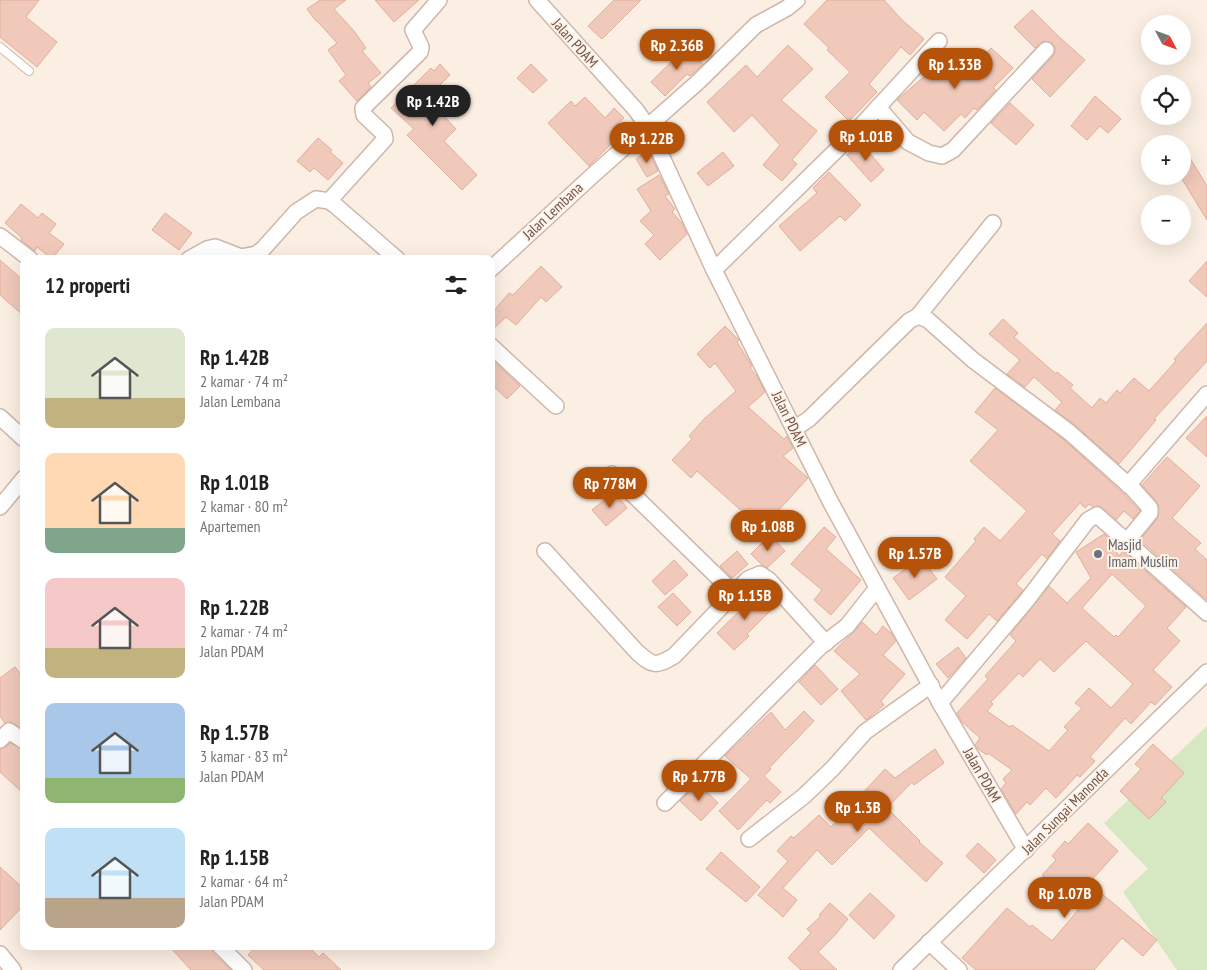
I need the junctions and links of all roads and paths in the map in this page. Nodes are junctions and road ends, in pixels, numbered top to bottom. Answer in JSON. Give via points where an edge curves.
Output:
{"nodes":[{"id":1,"x":439,"y":0,"type":"edge"},
{"id":2,"x":537,"y":0,"type":"edge"},
{"id":3,"x":798,"y":0,"type":"edge"},
{"id":4,"x":939,"y":40,"type":"dead end"},
{"id":5,"x":0,"y":47,"type":"edge"},
{"id":6,"x":1046,"y":50,"type":"dead end"},
{"id":7,"x":29,"y":71,"type":"dead end"},
{"id":8,"x":878,"y":107,"type":"junction"},
{"id":9,"x":648,"y":127,"type":"junction"},
{"id":10,"x":328,"y":201,"type":"junction"},
{"id":11,"x":993,"y":223,"type":"dead end"},
{"id":12,"x":0,"y":236,"type":"edge"},
{"id":13,"x":25,"y":255,"type":"edge"},
{"id":14,"x":196,"y":255,"type":"edge"},
{"id":15,"x":235,"y":255,"type":"edge"},
{"id":16,"x":251,"y":255,"type":"edge"},
{"id":17,"x":392,"y":255,"type":"edge"},
{"id":18,"x":495,"y":265,"type":"edge"},
{"id":19,"x":714,"y":270,"type":"junction"},
{"id":20,"x":918,"y":316,"type":"junction"},
{"id":21,"x":495,"y":352,"type":"edge"},
{"id":22,"x":1207,"y":394,"type":"edge"},
{"id":23,"x":556,"y":406,"type":"dead end"},
{"id":24,"x":0,"y":418,"type":"edge"},
{"id":25,"x":794,"y":429,"type":"junction"},
{"id":26,"x":20,"y":436,"type":"edge"},
{"id":27,"x":612,"y":474,"type":"dead end"},
{"id":28,"x":20,"y":483,"type":"edge"},
{"id":29,"x":1128,"y":485,"type":"junction"},
{"id":30,"x":0,"y":507,"type":"edge"},
{"id":31,"x":1127,"y":541,"type":"junction"},
{"id":32,"x":545,"y":551,"type":"dead end"},
{"id":33,"x":877,"y":588,"type":"junction"},
{"id":34,"x":734,"y":593,"type":"junction"},
{"id":35,"x":1207,"y":614,"type":"edge"},
{"id":36,"x":826,"y":643,"type":"junction"},
{"id":37,"x":1207,"y":672,"type":"edge"},
{"id":38,"x":931,"y":686,"type":"junction"},
{"id":39,"x":940,"y":703,"type":"junction"},
{"id":40,"x":20,"y":738,"type":"edge"},
{"id":41,"x":0,"y":740,"type":"edge"},
{"id":42,"x":665,"y":803,"type":"dead end"},
{"id":43,"x":749,"y":839,"type":"dead end"},
{"id":44,"x":1026,"y":850,"type":"junction"},
{"id":45,"x":929,"y":942,"type":"junction"},
{"id":46,"x":224,"y":950,"type":"edge"},
{"id":47,"x":0,"y":954,"type":"edge"},
{"id":48,"x":13,"y":970,"type":"edge"},
{"id":49,"x":244,"y":970,"type":"edge"},
{"id":50,"x":901,"y":970,"type":"edge"},
{"id":51,"x":959,"y":970,"type":"edge"}],
"edges":[{"from":1,"to":10,"type":"street","via":[[413,30],[420,52],[363,108],[364,115],[384,134],[385,139]]},
{"from":2,"to":9,"type":"street","name":"Jalan PDAM"},
{"from":3,"to":9,"type":"street","name":"Jalan Lembana","via":[[756,25]]},
{"from":4,"to":8,"type":"street"},
{"from":5,"to":7,"type":"lane"},
{"from":6,"to":8,"type":"street","via":[[953,150],[942,156],[908,142]]},
{"from":8,"to":19,"type":"street"},
{"from":9,"to":18,"type":"street","name":"Jalan Lembana"},
{"from":9,"to":19,"type":"street","name":"Jalan PDAM"},
{"from":10,"to":16,"type":"street","via":[[316,199],[303,207],[263,249]]},
{"from":10,"to":17,"type":"street"},
{"from":11,"to":20,"type":"street"},
{"from":12,"to":13,"type":"street"},
{"from":14,"to":15,"type":"street","via":[[215,248]]},
{"from":19,"to":25,"type":"street","name":"Jalan PDAM"},
{"from":20,"to":25,"type":"street","via":[[909,321],[809,419]]},
{"from":20,"to":29,"type":"street","via":[[928,320],[973,360],[1070,432]]},
{"from":21,"to":23,"type":"street"},
{"from":22,"to":29,"type":"street"},
{"from":24,"to":26,"type":"street"},
{"from":25,"to":33,"type":"street","name":"Jalan PDAM"},
{"from":27,"to":34,"type":"street"},
{"from":28,"to":30,"type":"street"},
{"from":29,"to":31,"type":"street","via":[[1151,510]]},
{"from":31,"to":35,"type":"street"},
{"from":31,"to":39,"type":"street","via":[[1099,516],[1090,518],[1027,600]]},
{"from":32,"to":34,"type":"street","via":[[650,663],[661,663],[674,656]]},
{"from":33,"to":36,"type":"street","via":[[847,626]]},
{"from":33,"to":38,"type":"street","name":"Jalan PDAM"},
{"from":34,"to":36,"type":"street","via":[[748,579],[760,574]]},
{"from":36,"to":42,"type":"street"},
{"from":37,"to":44,"type":"street","name":"Jalan Sungai Manonda"},
{"from":38,"to":39,"type":"street","name":"Jalan PDAM"},
{"from":38,"to":43,"type":"street","via":[[865,732],[804,796]]},
{"from":39,"to":44,"type":"street","name":"Jalan PDAM"},
{"from":40,"to":41,"type":"street","via":[[9,731]]},
{"from":44,"to":45,"type":"street","name":"Jalan Sungai Manonda"},
{"from":45,"to":50,"type":"street","name":"Jalan Sungai Manonda"},
{"from":45,"to":51,"type":"street"},
{"from":46,"to":49,"type":"street"},
{"from":47,"to":48,"type":"street"}]}
